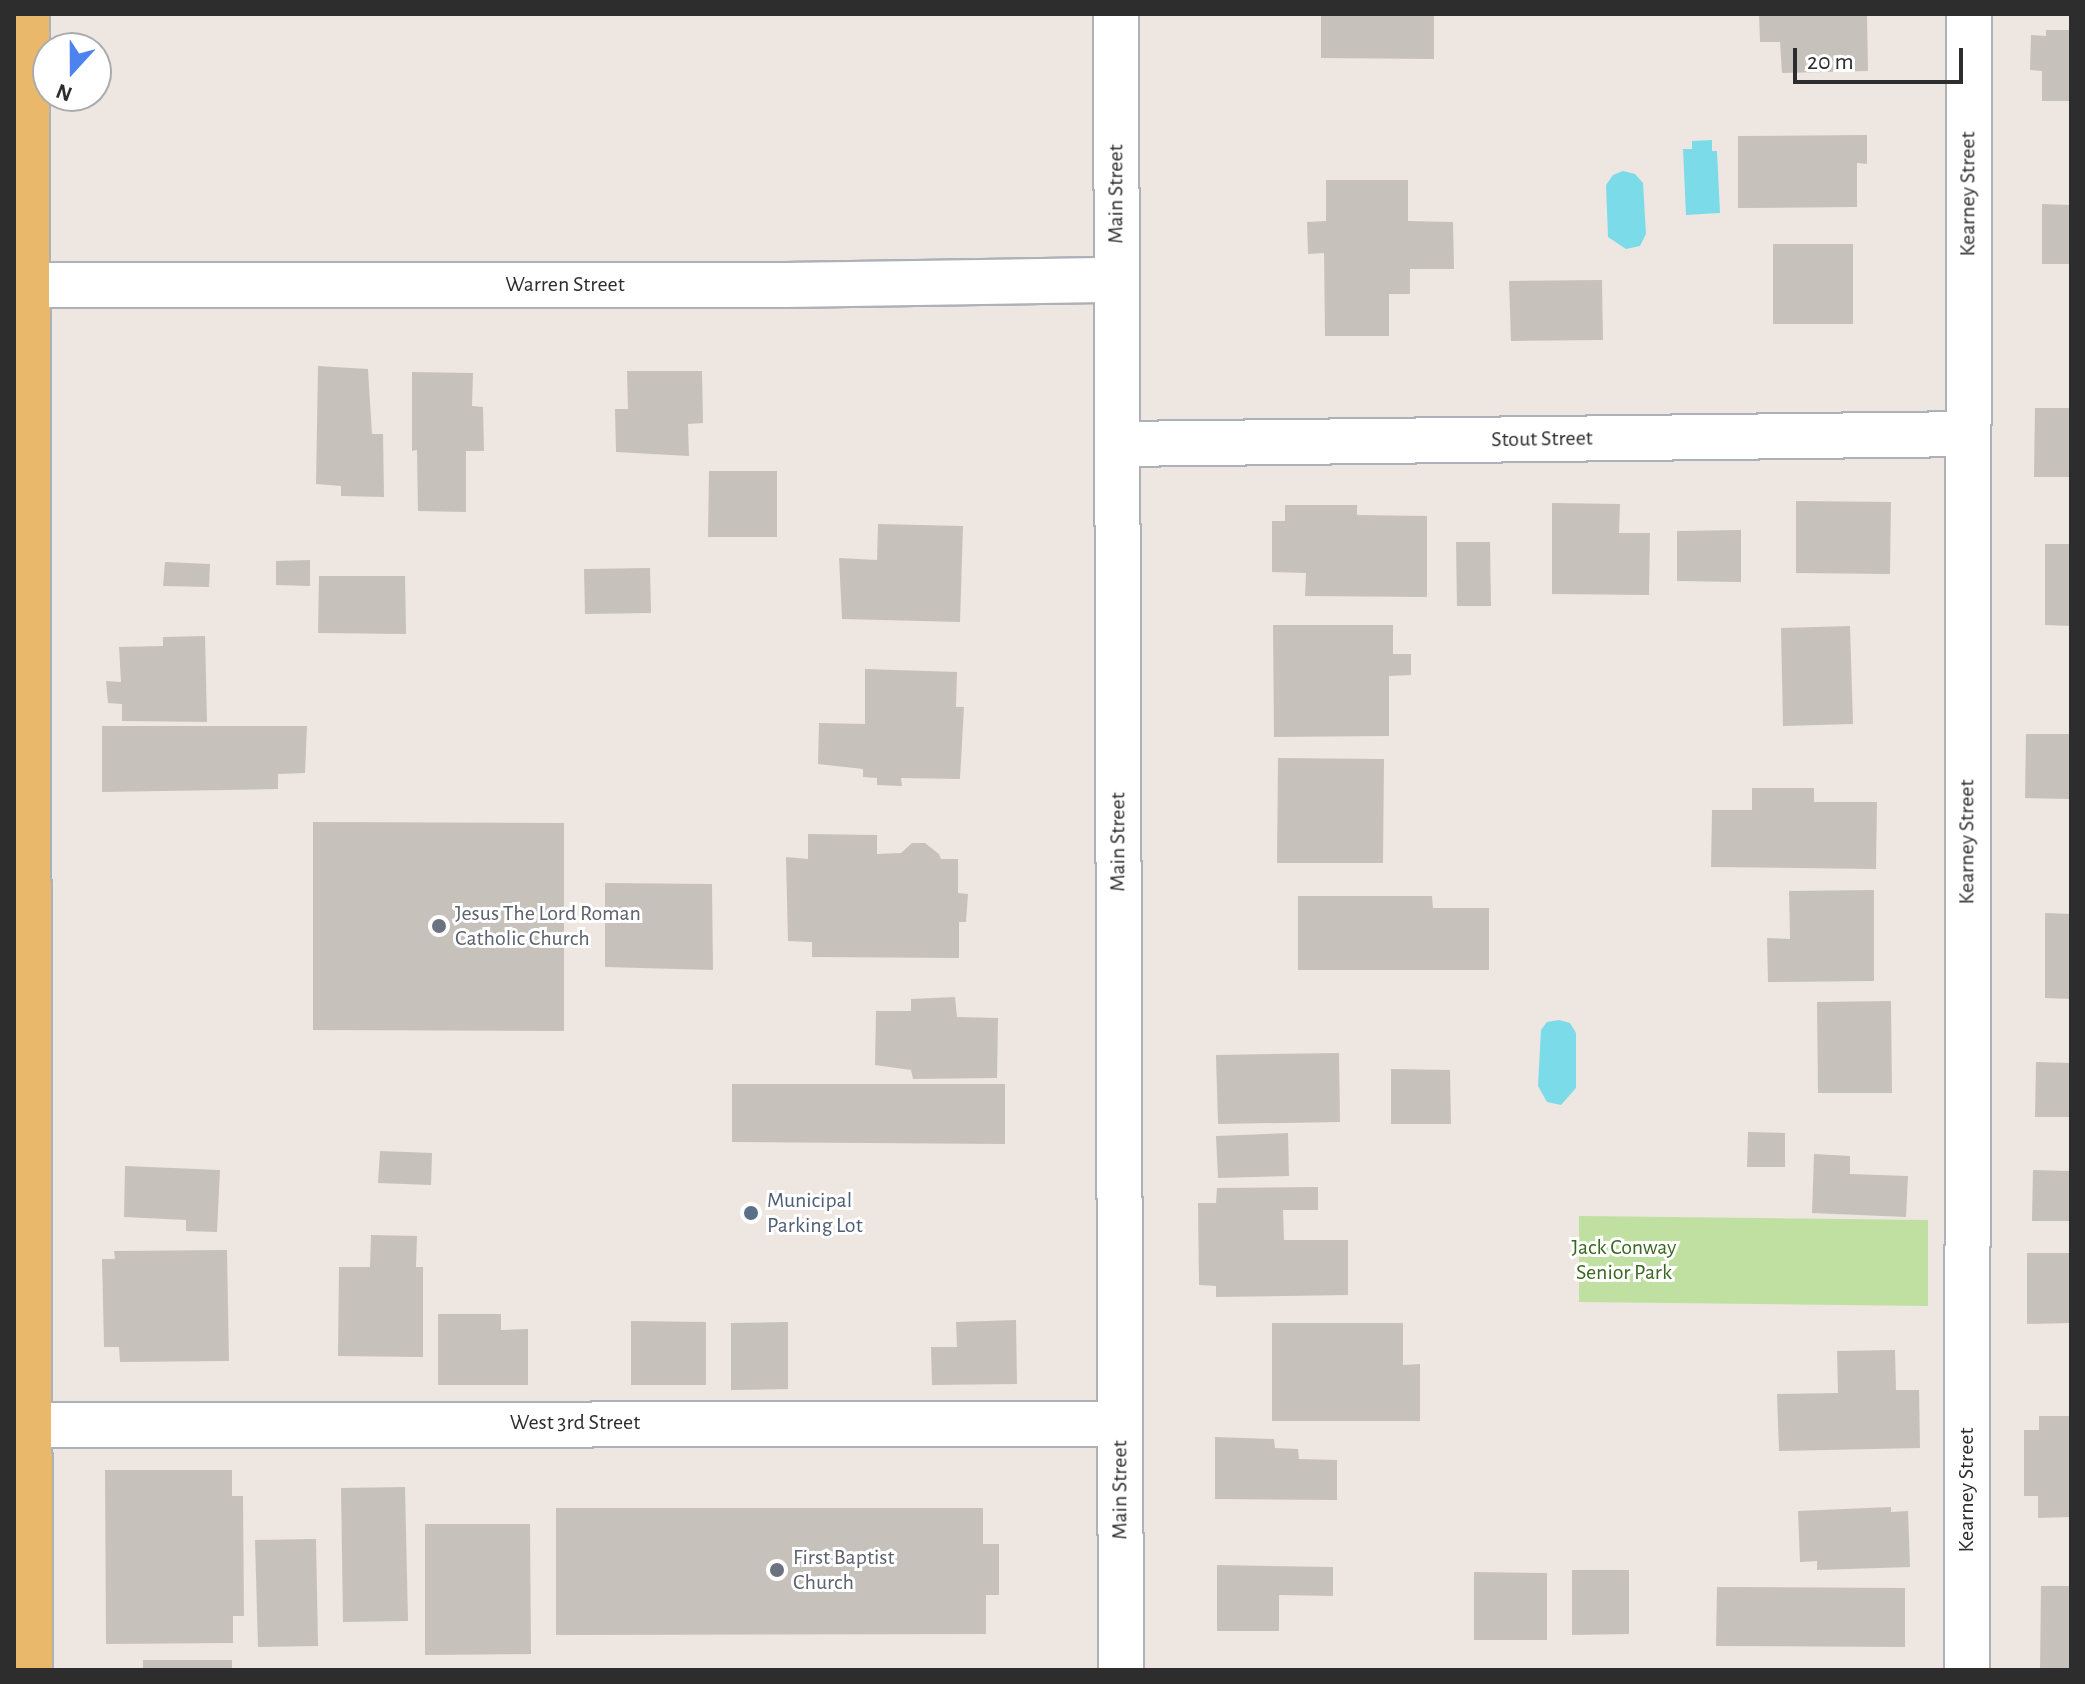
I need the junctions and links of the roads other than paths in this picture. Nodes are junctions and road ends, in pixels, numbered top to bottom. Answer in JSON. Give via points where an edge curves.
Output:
{"nodes":[{"id":1,"x":27,"y":14,"type":"edge"},
{"id":2,"x":1116,"y":14,"type":"edge"},
{"id":3,"x":1969,"y":14,"type":"edge"},
{"id":4,"x":1116,"y":280,"type":"junction"},
{"id":5,"x":20,"y":285,"type":"edge"},
{"id":6,"x":1967,"y":434,"type":"junction"},
{"id":7,"x":1117,"y":444,"type":"junction"},
{"id":8,"x":1119,"y":1424,"type":"junction"},
{"id":9,"x":30,"y":1425,"type":"junction"},
{"id":10,"x":22,"y":1482,"type":"edge"},
{"id":11,"x":30,"y":1670,"type":"edge"},
{"id":12,"x":1121,"y":1670,"type":"edge"},
{"id":13,"x":1967,"y":1670,"type":"edge"}],
"edges":[{"from":1,"to":5,"type":"main road"},
{"from":2,"to":4,"type":"street","name":"Main Street"},
{"from":3,"to":6,"type":"street","name":"Kearney Street"},
{"from":4,"to":5,"type":"street","name":"Warren Street"},
{"from":4,"to":7,"type":"street","name":"Main Street"},
{"from":5,"to":9,"type":"main road"},
{"from":6,"to":7,"type":"street","name":"Stout Street"},
{"from":6,"to":13,"type":"street","name":"Kearney Street"},
{"from":7,"to":8,"type":"street","name":"Main Street"},
{"from":8,"to":9,"type":"street","name":"West 3rd Street"},
{"from":8,"to":12,"type":"street","name":"Main Street"},
{"from":9,"to":10,"type":"main road"},
{"from":10,"to":11,"type":"main road"}]}
